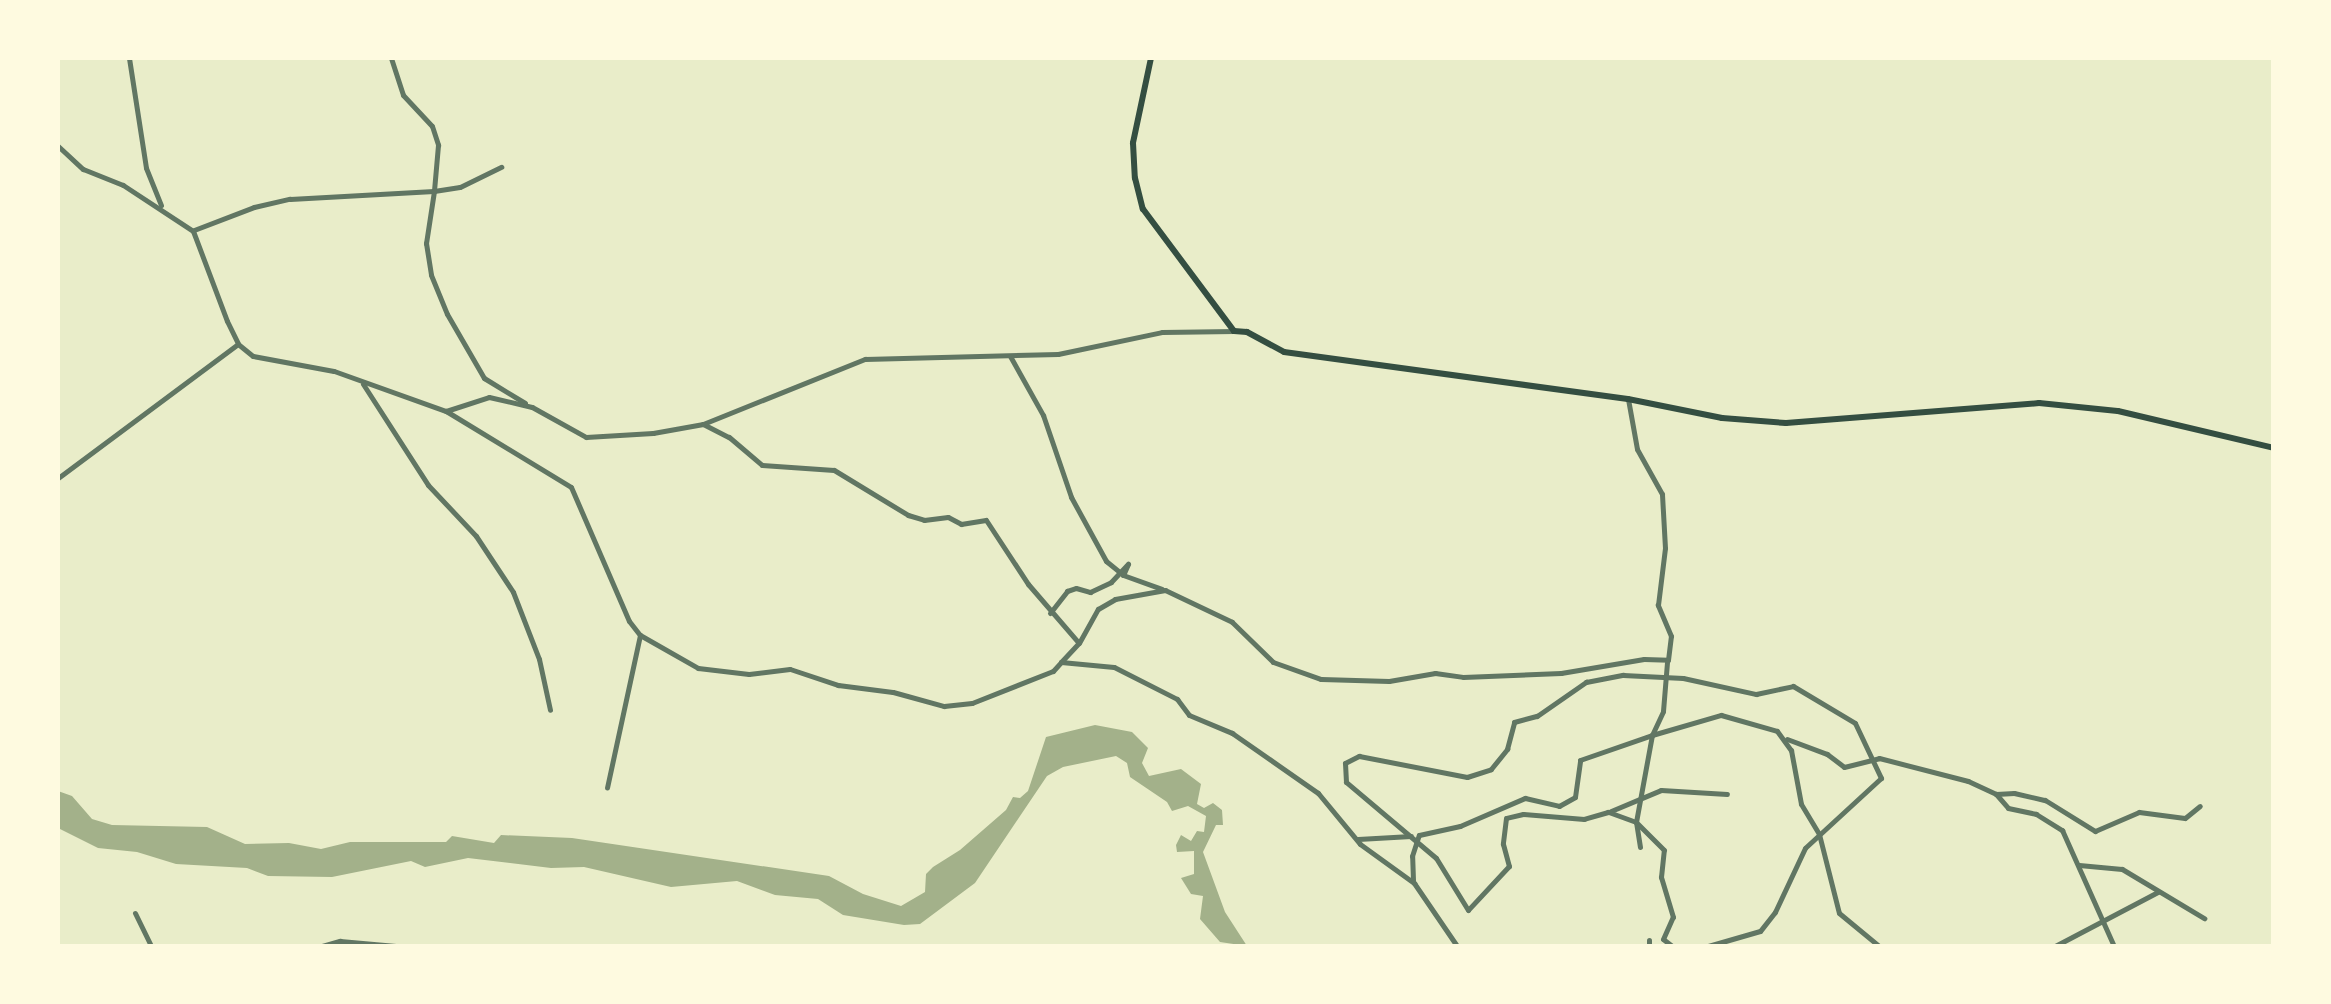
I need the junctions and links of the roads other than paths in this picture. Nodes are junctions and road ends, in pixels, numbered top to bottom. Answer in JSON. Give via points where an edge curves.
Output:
{"nodes":[{"id":1,"x":128,"y":58,"type":"edge"},
{"id":2,"x":390,"y":58,"type":"edge"},
{"id":3,"x":1152,"y":58,"type":"edge"},
{"id":4,"x":58,"y":146,"type":"edge"},
{"id":5,"x":501,"y":167,"type":"dead end"},
{"id":6,"x":434,"y":192,"type":"junction"},
{"id":7,"x":162,"y":208,"type":"junction"},
{"id":8,"x":193,"y":230,"type":"junction"},
{"id":9,"x":1234,"y":331,"type":"junction"},
{"id":10,"x":238,"y":344,"type":"junction"},
{"id":11,"x":1010,"y":356,"type":"junction"},
{"id":12,"x":362,"y":383,"type":"junction"},
{"id":13,"x":1628,"y":400,"type":"junction"},
{"id":14,"x":532,"y":406,"type":"junction"},
{"id":15,"x":446,"y":412,"type":"junction"},
{"id":16,"x":702,"y":424,"type":"junction"},
{"id":17,"x":2274,"y":448,"type":"edge"},
{"id":18,"x":58,"y":478,"type":"edge"},
{"id":19,"x":1123,"y":574,"type":"junction"},
{"id":20,"x":1165,"y":590,"type":"junction"},
{"id":21,"x":1050,"y":613,"type":"junction"},
{"id":22,"x":640,"y":635,"type":"junction"},
{"id":23,"x":1079,"y":643,"type":"junction"},
{"id":24,"x":1668,"y":660,"type":"junction"},
{"id":25,"x":1061,"y":662,"type":"junction"},
{"id":26,"x":550,"y":710,"type":"dead end"},
{"id":27,"x":1652,"y":735,"type":"junction"},
{"id":28,"x":1784,"y":738,"type":"junction"},
{"id":29,"x":608,"y":786,"type":"dead end"},
{"id":30,"x":1727,"y":794,"type":"dead end"},
{"id":31,"x":1996,"y":794,"type":"junction"},
{"id":32,"x":1643,"y":796,"type":"junction"},
{"id":33,"x":2200,"y":806,"type":"dead end"},
{"id":34,"x":1608,"y":812,"type":"junction"},
{"id":35,"x":1636,"y":822,"type":"junction"},
{"id":36,"x":1419,"y":835,"type":"junction"},
{"id":37,"x":1358,"y":839,"type":"junction"},
{"id":38,"x":1640,"y":847,"type":"dead end"},
{"id":39,"x":2079,"y":865,"type":"junction"},
{"id":40,"x":1414,"y":883,"type":"junction"},
{"id":41,"x":2158,"y":892,"type":"junction"},
{"id":42,"x":135,"y":913,"type":"dead end"},
{"id":43,"x":2204,"y":918,"type":"dead end"},
{"id":44,"x":2101,"y":922,"type":"junction"},
{"id":45,"x":150,"y":946,"type":"edge"},
{"id":46,"x":322,"y":946,"type":"edge"},
{"id":47,"x":396,"y":946,"type":"edge"},
{"id":48,"x":1457,"y":946,"type":"edge"},
{"id":49,"x":1672,"y":946,"type":"edge"},
{"id":50,"x":1708,"y":946,"type":"edge"},
{"id":51,"x":1879,"y":946,"type":"edge"},
{"id":52,"x":2055,"y":946,"type":"edge"},
{"id":53,"x":2114,"y":946,"type":"edge"}],
"edges":[{"from":1,"to":7,"type":"street","via":[[146,168]]},
{"from":2,"to":6,"type":"street","via":[[404,95],[432,126],[438,145]]},
{"from":3,"to":9,"type":"main road","via":[[1134,142],[1143,209]]},
{"from":4,"to":7,"type":"street","via":[[83,168]]},
{"from":5,"to":6,"type":"street"},
{"from":6,"to":8,"type":"street","via":[[290,199]]},
{"from":6,"to":14,"type":"street","via":[[426,242],[447,314],[484,378]]},
{"from":7,"to":8,"type":"street"},
{"from":8,"to":10,"type":"street"},
{"from":9,"to":11,"type":"street","via":[[1162,332],[1058,354]]},
{"from":9,"to":13,"type":"main road","via":[[1327,362]]},
{"from":10,"to":12,"type":"street","via":[[261,361],[309,366]]},
{"from":10,"to":18,"type":"street"},
{"from":11,"to":16,"type":"street","via":[[865,358]]},
{"from":11,"to":19,"type":"street","via":[[1043,415],[1071,497],[1106,561]]},
{"from":12,"to":15,"type":"street"},
{"from":12,"to":26,"type":"street","via":[[428,485],[476,536],[513,592]]},
{"from":13,"to":17,"type":"main road","via":[[1786,423],[2039,404],[2118,411]]},
{"from":13,"to":24,"type":"street","via":[[1638,450],[1662,494],[1658,605],[1671,636]]},
{"from":14,"to":15,"type":"street","via":[[489,398]]},
{"from":14,"to":16,"type":"street","via":[[594,439]]},
{"from":15,"to":22,"type":"street","via":[[572,487]]},
{"from":16,"to":21,"type":"street","via":[[762,465],[834,470],[908,515],[948,516],[961,524],[986,520]]},
{"from":19,"to":20,"type":"street"},
{"from":19,"to":21,"type":"street","via":[[1128,564],[1090,592],[1068,592]]},
{"from":20,"to":23,"type":"street","via":[[1114,599],[1098,609]]},
{"from":20,"to":24,"type":"street","via":[[1232,622],[1273,662],[1321,679],[1561,674],[1644,658]]},
{"from":21,"to":23,"type":"street"},
{"from":22,"to":25,"type":"street","via":[[698,668],[750,674],[790,669],[944,706],[972,704]]},
{"from":22,"to":29,"type":"street"},
{"from":23,"to":25,"type":"street"},
{"from":24,"to":27,"type":"street","via":[[1663,711]]},
{"from":25,"to":37,"type":"street","via":[[1114,668],[1163,690],[1190,715],[1232,734],[1318,793]]},
{"from":27,"to":28,"type":"street","via":[[1722,715]]},
{"from":27,"to":32,"type":"street"},
{"from":27,"to":36,"type":"street","via":[[1580,760],[1575,797],[1559,806],[1525,798],[1460,826]]},
{"from":28,"to":31,"type":"street","via":[[1844,766],[1879,758]]},
{"from":28,"to":51,"type":"street","via":[[1801,804],[1829,862],[1839,913]]},
{"from":30,"to":32,"type":"street","via":[[1661,790]]},
{"from":31,"to":33,"type":"street","via":[[2046,800],[2096,831],[2139,812],[2185,818]]},
{"from":31,"to":39,"type":"street","via":[[2008,808],[2036,814],[2062,830]]},
{"from":32,"to":34,"type":"street"},
{"from":32,"to":35,"type":"street"},
{"from":34,"to":35,"type":"street"},
{"from":34,"to":50,"type":"street","via":[[1584,819],[1506,818],[1508,866],[1468,910],[1436,858],[1346,782],[1345,763],[1359,756],[1467,778],[1490,769],[1507,749],[1514,722],[1538,716],[1586,682],[1624,675],[1683,678],[1756,694],[1793,686],[1855,724],[1881,778],[1805,848],[1760,931]]},
{"from":35,"to":38,"type":"street"},
{"from":35,"to":49,"type":"street","via":[[1664,850],[1661,877],[1673,917],[1662,939]]},
{"from":36,"to":37,"type":"street"},
{"from":36,"to":40,"type":"street"},
{"from":37,"to":40,"type":"street"},
{"from":39,"to":41,"type":"street","via":[[2122,869]]},
{"from":39,"to":44,"type":"street"},
{"from":40,"to":48,"type":"street"},
{"from":41,"to":43,"type":"street"},
{"from":41,"to":44,"type":"street"},
{"from":42,"to":45,"type":"street"},
{"from":44,"to":52,"type":"street"},
{"from":44,"to":53,"type":"street"},
{"from":46,"to":47,"type":"street"}]}
